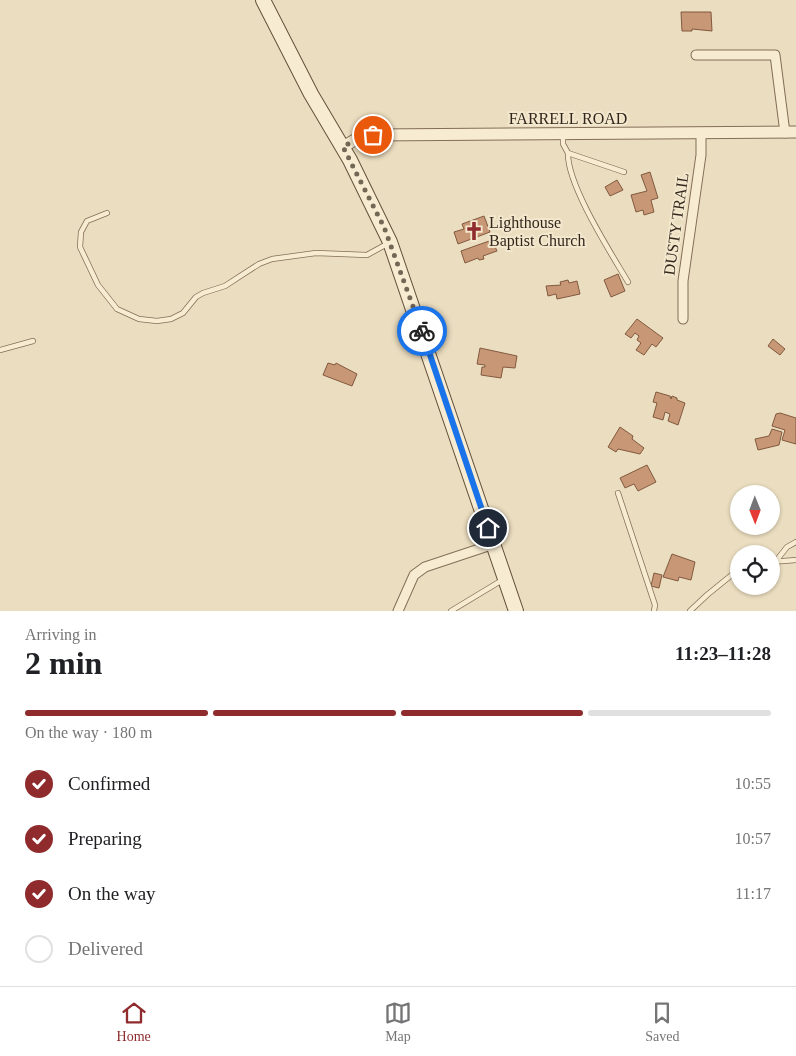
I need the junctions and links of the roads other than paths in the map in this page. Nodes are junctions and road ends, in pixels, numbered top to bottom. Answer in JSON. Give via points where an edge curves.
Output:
{"nodes":[{"id":1,"x":263,"y":0,"type":"edge"},
{"id":2,"x":696,"y":55,"type":"dead end"},
{"id":3,"x":790,"y":132,"type":"edge"},
{"id":4,"x":700,"y":134,"type":"junction"},
{"id":5,"x":563,"y":135,"type":"junction"},
{"id":6,"x":343,"y":147,"type":"junction"},
{"id":7,"x":568,"y":152,"type":"junction"},
{"id":8,"x":624,"y":172,"type":"dead end"},
{"id":9,"x":107,"y":213,"type":"dead end"},
{"id":10,"x":390,"y":242,"type":"junction"},
{"id":11,"x":628,"y":282,"type":"dead end"},
{"id":12,"x":683,"y":318,"type":"dead end"},
{"id":13,"x":33,"y":341,"type":"dead end"},
{"id":14,"x":0,"y":350,"type":"edge"},
{"id":15,"x":618,"y":493,"type":"dead end"},
{"id":16,"x":796,"y":542,"type":"edge"},
{"id":17,"x":494,"y":544,"type":"junction"},
{"id":18,"x":780,"y":555,"type":"edge"},
{"id":19,"x":796,"y":560,"type":"edge"},
{"id":20,"x":780,"y":561,"type":"edge"},
{"id":21,"x":730,"y":577,"type":"edge"},
{"id":22,"x":505,"y":578,"type":"junction"},
{"id":23,"x":398,"y":611,"type":"edge"},
{"id":24,"x":452,"y":611,"type":"edge"},
{"id":25,"x":516,"y":611,"type":"edge"},
{"id":26,"x":654,"y":611,"type":"edge"},
{"id":27,"x":690,"y":611,"type":"edge"}],
"edges":[{"from":1,"to":6,"type":"main road","via":[[311,94]]},
{"from":2,"to":3,"type":"street","via":[[775,55]]},
{"from":3,"to":4,"type":"street","name":"FARRELL ROAD"},
{"from":4,"to":5,"type":"street","name":"FARRELL ROAD"},
{"from":4,"to":12,"type":"street","name":"DUSTY TRAIL","via":[[701,154],[683,281]]},
{"from":5,"to":6,"type":"street","name":"FARRELL ROAD","via":[[373,135],[358,138]]},
{"from":5,"to":7,"type":"lane","via":[[563,144]]},
{"from":6,"to":10,"type":"main road"},
{"from":7,"to":8,"type":"lane"},
{"from":7,"to":11,"type":"lane","via":[[569,167],[594,224]]},
{"from":9,"to":10,"type":"lane","via":[[87,221],[81,232],[80,248],[90,270],[117,310],[139,319],[157,321],[172,319],[203,293],[225,286],[272,259],[316,253],[367,255]]},
{"from":10,"to":17,"type":"main road"},
{"from":13,"to":14,"type":"lane"},
{"from":15,"to":26,"type":"lane","via":[[655,605]]},
{"from":16,"to":18,"type":"lane"},
{"from":17,"to":22,"type":"main road"},
{"from":17,"to":23,"type":"street","via":[[425,567],[414,575]]},
{"from":19,"to":20,"type":"lane"},
{"from":21,"to":27,"type":"lane"},
{"from":22,"to":24,"type":"lane"},
{"from":22,"to":25,"type":"main road"}]}
